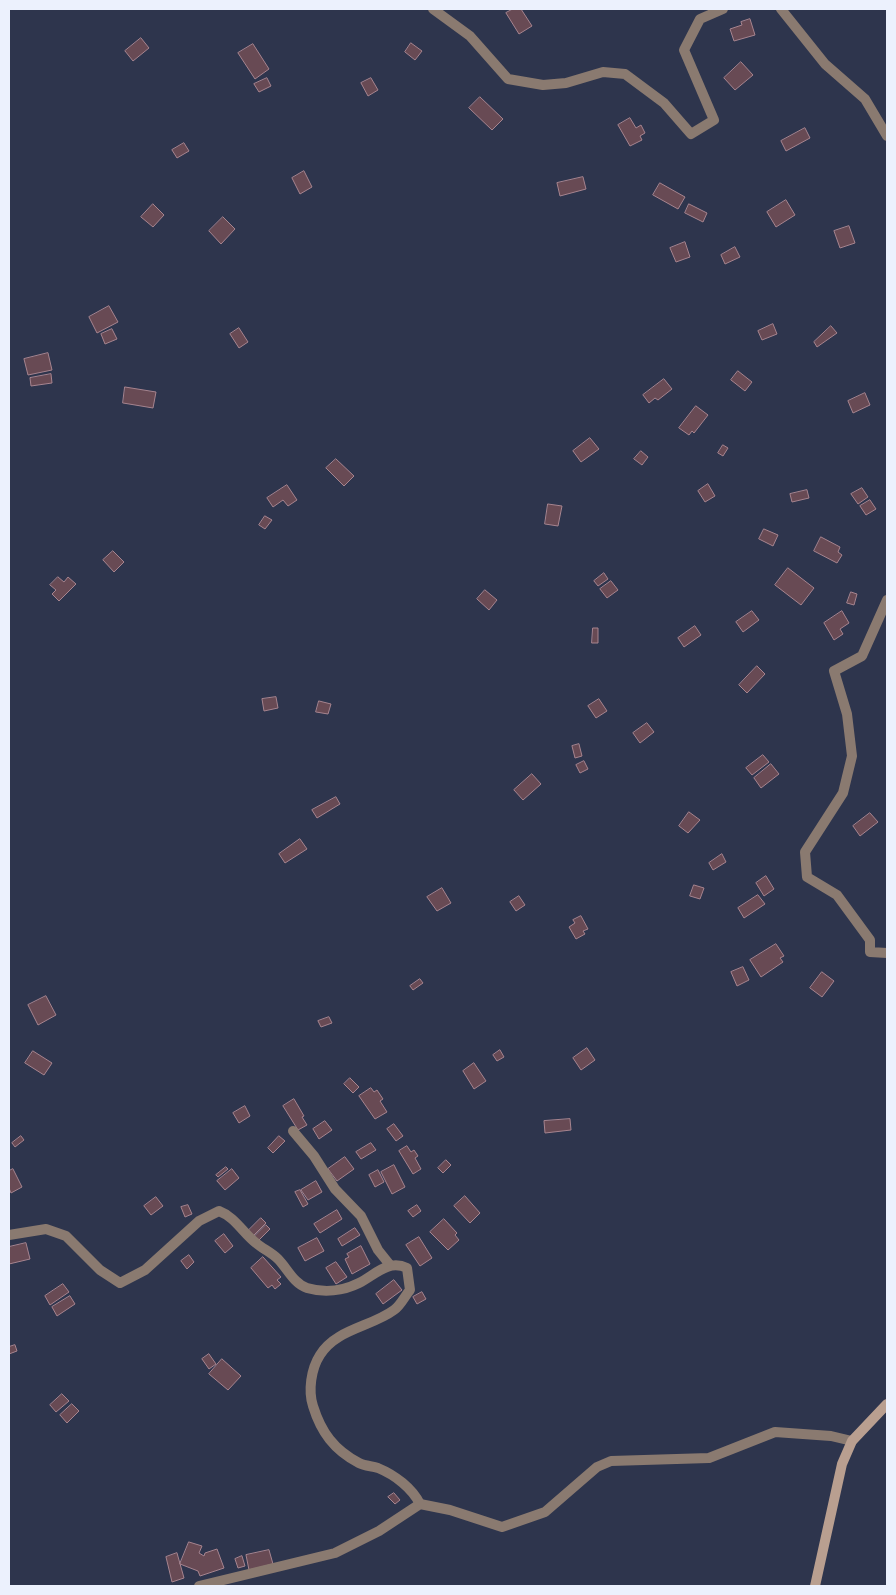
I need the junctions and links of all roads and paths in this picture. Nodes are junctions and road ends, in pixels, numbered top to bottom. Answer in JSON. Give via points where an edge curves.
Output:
{"nodes":[{"id":1,"x":433,"y":9,"type":"edge"},
{"id":2,"x":723,"y":9,"type":"edge"},
{"id":3,"x":781,"y":9,"type":"edge"},
{"id":4,"x":887,"y":136,"type":"edge"},
{"id":5,"x":887,"y":600,"type":"edge"},
{"id":6,"x":887,"y":953,"type":"edge"},
{"id":7,"x":293,"y":1130,"type":"dead end"},
{"id":8,"x":9,"y":1235,"type":"edge"},
{"id":9,"x":390,"y":1265,"type":"junction"},
{"id":10,"x":887,"y":1404,"type":"edge"},
{"id":11,"x":852,"y":1441,"type":"junction"},
{"id":12,"x":420,"y":1504,"type":"junction"},
{"id":13,"x":199,"y":1586,"type":"edge"},
{"id":14,"x":814,"y":1586,"type":"edge"}],
"edges":[{"from":1,"to":2,"type":"street","via":[[470,36],[508,79],[543,85],[566,84],[602,72],[625,74],[664,103],[690,134],[714,120],[684,50],[700,19]]},
{"from":3,"to":4,"type":"street","via":[[825,64],[865,99]]},
{"from":5,"to":6,"type":"street","via":[[862,656],[834,671],[847,714],[852,756],[843,792],[805,852],[807,877],[837,895],[870,940],[870,952]]},
{"from":7,"to":9,"type":"street","via":[[335,1188],[361,1216],[378,1250]]},
{"from":8,"to":9,"type":"street","via":[[46,1229],[66,1236],[100,1270],[120,1283],[145,1270],[199,1221],[219,1211],[229,1215],[256,1244],[278,1260],[300,1286],[306,1288],[342,1289],[360,1283]]},
{"from":9,"to":12,"type":"street","via":[[399,1264],[407,1268],[410,1290],[392,1311],[352,1328],[324,1350],[319,1356],[310,1396],[321,1429],[336,1447],[360,1463],[397,1479],[414,1492]]},
{"from":10,"to":11,"type":"main road"},
{"from":11,"to":12,"type":"street","via":[[831,1436],[775,1432],[709,1458],[612,1460],[597,1467],[545,1512],[502,1528],[450,1510]]},
{"from":11,"to":14,"type":"main road","via":[[842,1464]]},
{"from":12,"to":13,"type":"street","via":[[379,1531],[335,1553]]}]}
